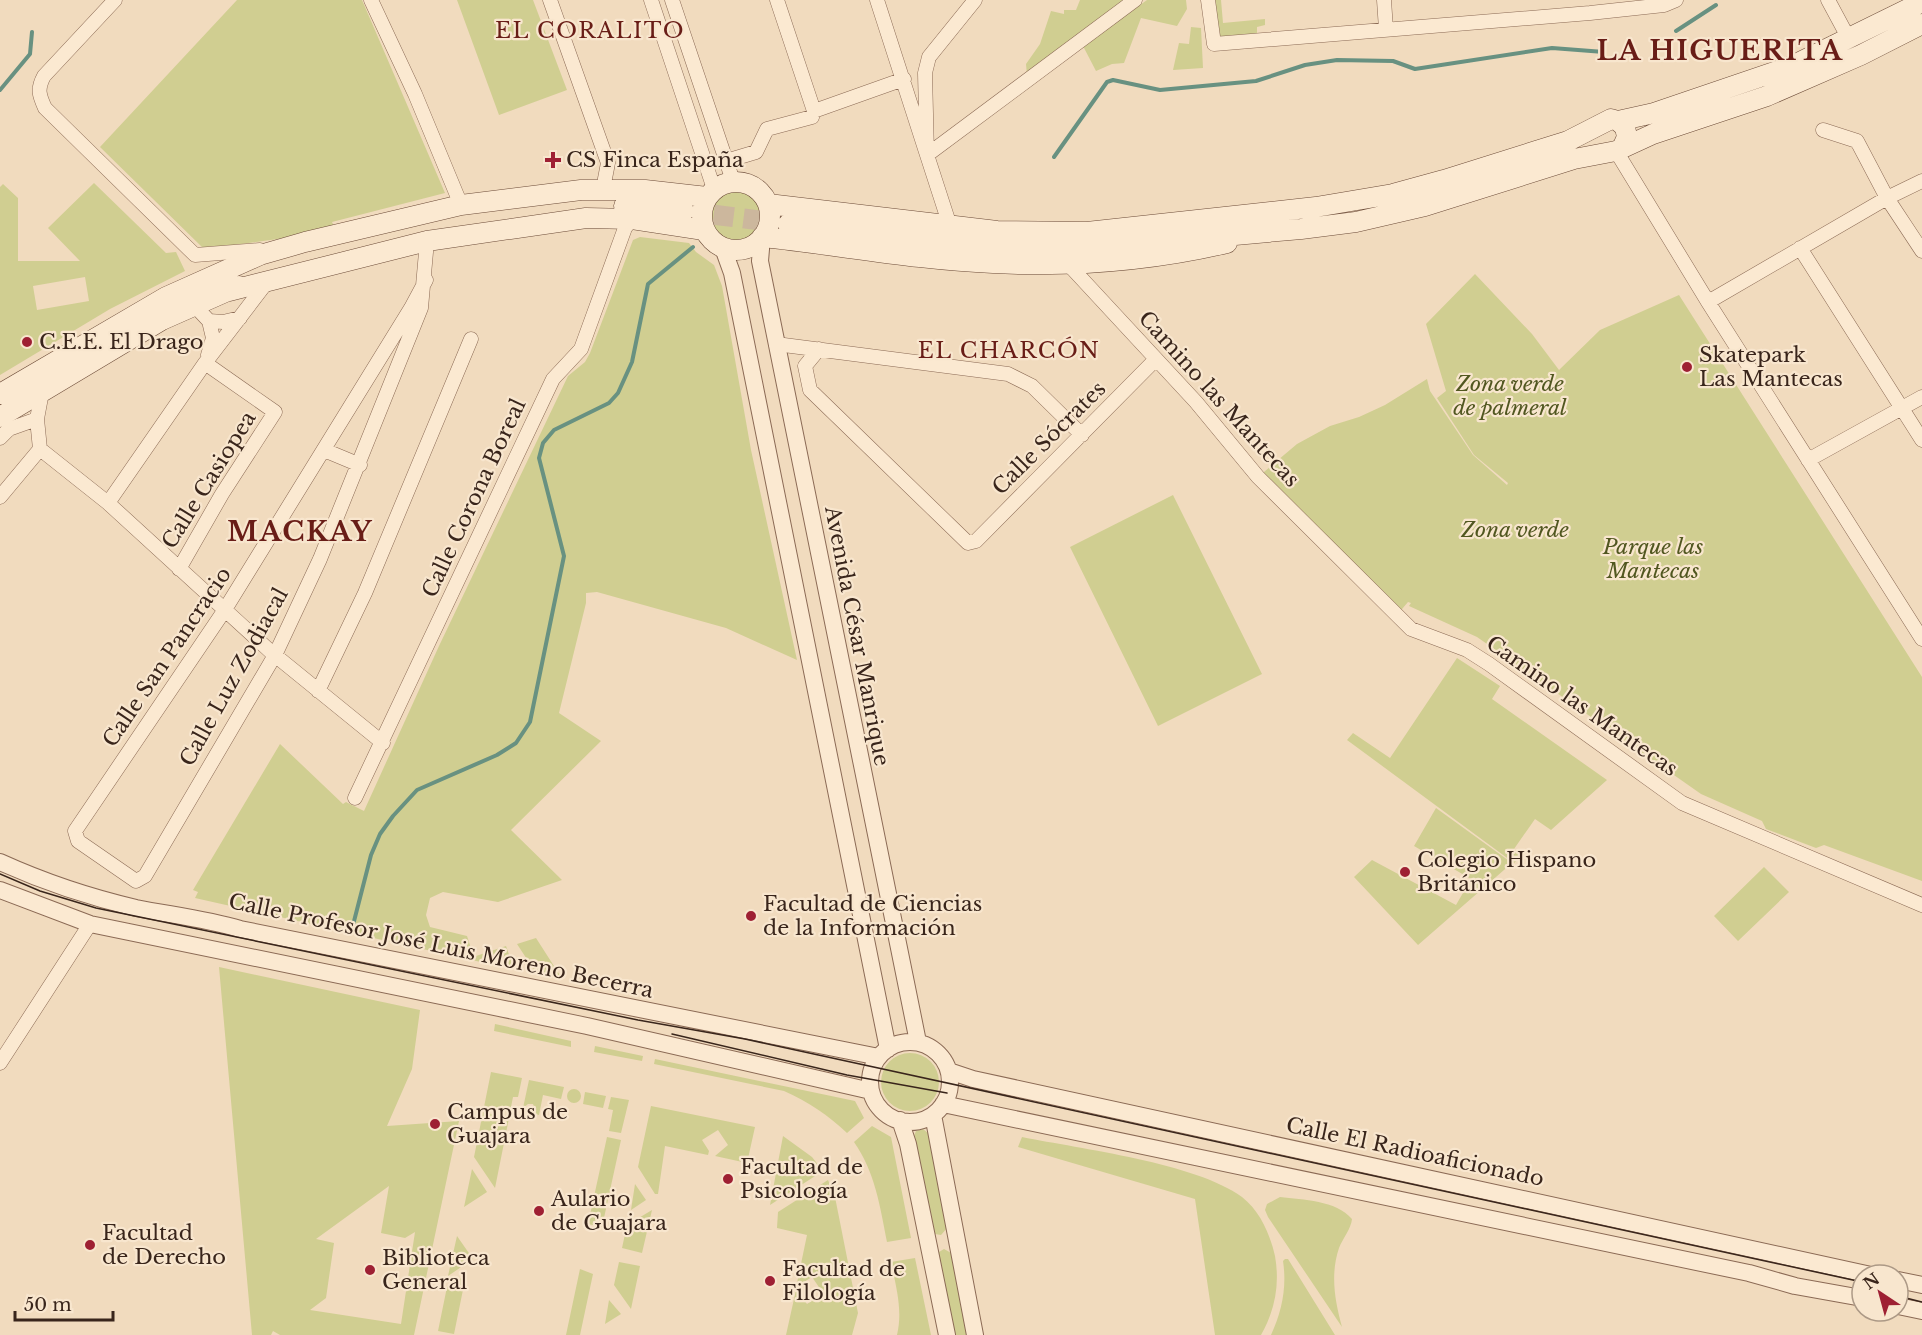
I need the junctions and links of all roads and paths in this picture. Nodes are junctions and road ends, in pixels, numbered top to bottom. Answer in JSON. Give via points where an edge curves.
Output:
{"nodes":[{"id":1,"x":115,"y":0,"type":"edge"},
{"id":2,"x":371,"y":0,"type":"edge"},
{"id":3,"x":550,"y":0,"type":"edge"},
{"id":4,"x":651,"y":0,"type":"edge"},
{"id":5,"x":672,"y":0,"type":"edge"},
{"id":6,"x":777,"y":0,"type":"edge"},
{"id":7,"x":877,"y":0,"type":"edge"},
{"id":8,"x":975,"y":0,"type":"edge"},
{"id":9,"x":1135,"y":0,"type":"edge"},
{"id":10,"x":1208,"y":0,"type":"edge"},
{"id":11,"x":1384,"y":0,"type":"edge"},
{"id":12,"x":1676,"y":0,"type":"edge"},
{"id":13,"x":1828,"y":0,"type":"edge"},
{"id":14,"x":1922,"y":2,"type":"edge"},
{"id":15,"x":1589,"y":6,"type":"edge"},
{"id":16,"x":1922,"y":24,"type":"edge"},
{"id":17,"x":1386,"y":29,"type":"junction"},
{"id":18,"x":1849,"y":39,"type":"junction"},
{"id":19,"x":904,"y":79,"type":"junction"},
{"id":20,"x":814,"y":111,"type":"junction"},
{"id":21,"x":1618,"y":121,"type":"junction"},
{"id":22,"x":1598,"y":127,"type":"junction"},
{"id":23,"x":1823,"y":130,"type":"dead end"},
{"id":24,"x":1616,"y":149,"type":"junction"},
{"id":25,"x":927,"y":155,"type":"junction"},
{"id":26,"x":726,"y":161,"type":"junction"},
{"id":27,"x":1922,"y":181,"type":"edge"},
{"id":28,"x":736,"y":182,"type":"junction"},
{"id":29,"x":603,"y":189,"type":"junction"},
{"id":30,"x":711,"y":193,"type":"junction"},
{"id":31,"x":1887,"y":198,"type":"junction"},
{"id":32,"x":768,"y":204,"type":"junction"},
{"id":33,"x":461,"y":205,"type":"junction"},
{"id":34,"x":1316,"y":207,"type":"junction"},
{"id":35,"x":684,"y":211,"type":"tunnel mouth"},
{"id":36,"x":632,"y":219,"type":"junction"},
{"id":37,"x":788,"y":224,"type":"tunnel mouth"},
{"id":38,"x":950,"y":226,"type":"junction"},
{"id":39,"x":1301,"y":229,"type":"junction"},
{"id":40,"x":704,"y":230,"type":"junction"},
{"id":41,"x":1187,"y":236,"type":"junction"},
{"id":42,"x":762,"y":237,"type":"junction"},
{"id":43,"x":427,"y":241,"type":"junction"},
{"id":44,"x":283,"y":248,"type":"junction"},
{"id":45,"x":723,"y":248,"type":"junction"},
{"id":46,"x":1800,"y":248,"type":"junction"},
{"id":47,"x":327,"y":251,"type":"junction"},
{"id":48,"x":1922,"y":251,"type":"edge"},
{"id":49,"x":195,"y":255,"type":"junction"},
{"id":50,"x":1068,"y":265,"type":"junction"},
{"id":51,"x":228,"y":271,"type":"junction"},
{"id":52,"x":426,"y":280,"type":"junction"},
{"id":53,"x":267,"y":282,"type":"junction"},
{"id":54,"x":196,"y":284,"type":"junction"},
{"id":55,"x":229,"y":291,"type":"junction"},
{"id":56,"x":1708,"y":302,"type":"junction"},
{"id":57,"x":195,"y":305,"type":"junction"},
{"id":58,"x":240,"y":318,"type":"junction"},
{"id":59,"x":209,"y":321,"type":"junction"},
{"id":60,"x":471,"y":339,"type":"dead end"},
{"id":61,"x":776,"y":344,"type":"junction"},
{"id":62,"x":819,"y":349,"type":"junction"},
{"id":63,"x":1156,"y":359,"type":"junction"},
{"id":64,"x":205,"y":363,"type":"junction"},
{"id":65,"x":810,"y":390,"type":"junction"},
{"id":66,"x":42,"y":392,"type":"junction"},
{"id":67,"x":786,"y":393,"type":"junction"},
{"id":68,"x":0,"y":394,"type":"edge"},
{"id":69,"x":1922,"y":397,"type":"edge"},
{"id":70,"x":1902,"y":408,"type":"junction"},
{"id":71,"x":2,"y":417,"type":"edge"},
{"id":72,"x":37,"y":419,"type":"junction"},
{"id":73,"x":1082,"y":435,"type":"junction"},
{"id":74,"x":0,"y":438,"type":"edge"},
{"id":75,"x":1922,"y":440,"type":"edge"},
{"id":76,"x":40,"y":448,"type":"junction"},
{"id":77,"x":324,"y":450,"type":"junction"},
{"id":78,"x":1808,"y":460,"type":"junction"},
{"id":79,"x":360,"y":465,"type":"junction"},
{"id":80,"x":0,"y":497,"type":"edge"},
{"id":81,"x":108,"y":503,"type":"junction"},
{"id":82,"x":811,"y":519,"type":"junction"},
{"id":83,"x":783,"y":525,"type":"junction"},
{"id":84,"x":179,"y":569,"type":"junction"},
{"id":85,"x":224,"y":611,"type":"junction"},
{"id":86,"x":1922,"y":639,"type":"edge"},
{"id":87,"x":275,"y":655,"type":"junction"},
{"id":88,"x":318,"y":691,"type":"junction"},
{"id":89,"x":383,"y":743,"type":"junction"},
{"id":90,"x":863,"y":780,"type":"junction"},
{"id":91,"x":836,"y":785,"type":"junction"},
{"id":92,"x":355,"y":798,"type":"dead end"},
{"id":93,"x":0,"y":862,"type":"edge"},
{"id":94,"x":136,"y":881,"type":"joint"},
{"id":95,"x":0,"y":890,"type":"edge"},
{"id":96,"x":1922,"y":905,"type":"edge"},
{"id":97,"x":90,"y":924,"type":"junction"},
{"id":98,"x":918,"y":1042,"type":"junction"},
{"id":99,"x":883,"y":1053,"type":"junction"},
{"id":100,"x":0,"y":1063,"type":"edge"},
{"id":101,"x":949,"y":1071,"type":"junction"},
{"id":102,"x":871,"y":1090,"type":"junction"},
{"id":103,"x":938,"y":1110,"type":"junction"},
{"id":104,"x":900,"y":1120,"type":"junction"},
{"id":105,"x":1850,"y":1270,"type":"edge"},
{"id":106,"x":1850,"y":1296,"type":"edge"},
{"id":107,"x":947,"y":1335,"type":"edge"},
{"id":108,"x":975,"y":1335,"type":"edge"}],
"edges":[{"from":1,"to":49,"type":"street","via":[[44,76],[39,95],[45,108]]},
{"from":2,"to":33,"type":"street"},
{"from":3,"to":29,"type":"street","via":[[608,163]]},
{"from":4,"to":30,"type":"street","via":[[701,142]]},
{"from":5,"to":26,"type":"street"},
{"from":6,"to":20,"type":"street"},
{"from":7,"to":19,"type":"street"},
{"from":8,"to":25,"type":"street","via":[[929,57],[925,73]]},
{"from":9,"to":25,"type":"street"},
{"from":10,"to":17,"type":"street","via":[[1214,44]]},
{"from":11,"to":17,"type":"street"},
{"from":12,"to":15,"type":"street","via":[[1664,5]]},
{"from":13,"to":18,"type":"street"},
{"from":14,"to":18,"type":"main road"},
{"from":15,"to":17,"type":"street"},
{"from":16,"to":24,"type":"main road","via":[[1777,92]]},
{"from":18,"to":21,"type":"main road","via":[[1747,83]]},
{"from":19,"to":20,"type":"street"},
{"from":19,"to":25,"type":"street"},
{"from":20,"to":26,"type":"street","via":[[812,117],[768,129],[756,152]]},
{"from":21,"to":22,"type":"main road","via":[[1611,119]]},
{"from":21,"to":24,"type":"main road","via":[[1627,137]]},
{"from":22,"to":24,"type":"main road","via":[[1595,135],[1599,145]]},
{"from":22,"to":34,"type":"main road","via":[[1568,141],[1444,180],[1393,194]]},
{"from":23,"to":31,"type":"street","via":[[1857,141]]},
{"from":24,"to":39,"type":"main road","via":[[1414,209]]},
{"from":24,"to":56,"type":"street"},
{"from":25,"to":38,"type":"street"},
{"from":26,"to":28,"type":"street"},
{"from":27,"to":31,"type":"street"},
{"from":28,"to":30,"type":"main road"},
{"from":28,"to":32,"type":"main road","via":[[758,190]]},
{"from":29,"to":30,"type":"main road"},
{"from":29,"to":33,"type":"main road"},
{"from":30,"to":40,"type":"main road","via":[[703,207]]},
{"from":31,"to":46,"type":"street"},
{"from":31,"to":48,"type":"street"},
{"from":32,"to":38,"type":"main road"},
{"from":32,"to":42,"type":"main road","via":[[768,228]]},
{"from":33,"to":44,"type":"main road"},
{"from":34,"to":38,"type":"main road","via":[[1087,232]]},
{"from":34,"to":41,"type":"main road","via":[[1230,223]]},
{"from":35,"to":47,"type":"main road","via":[[616,206],[577,208],[432,228]]},
{"from":36,"to":40,"type":"main road"},
{"from":36,"to":43,"type":"main road","via":[[586,218]]},
{"from":36,"to":89,"type":"street","name":"Calle Corona Boreal","via":[[625,228],[581,349],[553,379]]},
{"from":37,"to":41,"type":"main road","via":[[1007,248],[1094,247]]},
{"from":39,"to":41,"type":"main road"},
{"from":39,"to":50,"type":"main road","via":[[1200,250]]},
{"from":40,"to":45,"type":"main road"},
{"from":42,"to":45,"type":"main road","via":[[742,249]]},
{"from":42,"to":50,"type":"main road","via":[[990,263]]},
{"from":42,"to":61,"type":"street","name":"Avenida César Manrique","via":[[760,261]]},
{"from":43,"to":52,"type":"street","name":"Calle Luz Zodiacal"},
{"from":43,"to":53,"type":"main road"},
{"from":44,"to":49,"type":"street"},
{"from":44,"to":51,"type":"main road"},
{"from":45,"to":83,"type":"street","via":[[732,273]]},
{"from":46,"to":56,"type":"street"},
{"from":46,"to":70,"type":"street"},
{"from":47,"to":51,"type":"main road"},
{"from":47,"to":55,"type":"main road"},
{"from":49,"to":54,"type":"street"},
{"from":50,"to":63,"type":"street","name":"Camino las Mantecas"},
{"from":51,"to":54,"type":"main road"},
{"from":52,"to":77,"type":"street","name":"Calle San Pancracio"},
{"from":52,"to":79,"type":"street","name":"Calle Luz Zodiacal","via":[[421,308]]},
{"from":53,"to":55,"type":"main road"},
{"from":53,"to":58,"type":"street"},
{"from":54,"to":68,"type":"main road","via":[[135,314]]},
{"from":55,"to":57,"type":"main road"},
{"from":56,"to":78,"type":"street"},
{"from":57,"to":59,"type":"street"},
{"from":57,"to":66,"type":"main road","via":[[162,320]]},
{"from":58,"to":59,"type":"street"},
{"from":58,"to":64,"type":"street"},
{"from":59,"to":64,"type":"street","via":[[213,338]]},
{"from":60,"to":88,"type":"street","via":[[369,583]]},
{"from":61,"to":62,"type":"street"},
{"from":61,"to":67,"type":"street","name":"Avenida César Manrique"},
{"from":62,"to":65,"type":"street","via":[[805,366]]},
{"from":62,"to":73,"type":"street","via":[[1008,374],[1032,386]]},
{"from":63,"to":73,"type":"street","name":"Calle Sócrates"},
{"from":63,"to":96,"type":"street","name":"Camino las Mantecas","via":[[1258,477],[1411,629],[1467,650],[1489,664],[1682,803]]},
{"from":64,"to":81,"type":"street"},
{"from":64,"to":84,"type":"street","name":"Calle Casiopea","via":[[275,412]]},
{"from":65,"to":67,"type":"street"},
{"from":65,"to":73,"type":"street","name":"Calle Sócrates","via":[[968,543],[976,541]]},
{"from":66,"to":71,"type":"main road"},
{"from":66,"to":72,"type":"street"},
{"from":67,"to":82,"type":"street","name":"Avenida César Manrique"},
{"from":69,"to":70,"type":"street"},
{"from":70,"to":75,"type":"street"},
{"from":70,"to":78,"type":"street"},
{"from":72,"to":74,"type":"street","via":[[9,429]]},
{"from":72,"to":76,"type":"street"},
{"from":76,"to":80,"type":"street"},
{"from":76,"to":81,"type":"street"},
{"from":77,"to":79,"type":"street"},
{"from":77,"to":85,"type":"street","name":"Calle San Pancracio"},
{"from":78,"to":86,"type":"street"},
{"from":79,"to":87,"type":"street","name":"Calle Luz Zodiacal"},
{"from":81,"to":84,"type":"street"},
{"from":82,"to":83,"type":"street"},
{"from":82,"to":90,"type":"street","name":"Avenida César Manrique"},
{"from":83,"to":91,"type":"street"},
{"from":84,"to":85,"type":"street"},
{"from":85,"to":87,"type":"street"},
{"from":85,"to":94,"type":"street","name":"Calle San Pancracio","via":[[75,831],[78,841]]},
{"from":87,"to":88,"type":"street"},
{"from":87,"to":94,"type":"street","name":"Calle Luz Zodiacal","via":[[146,876]]},
{"from":88,"to":89,"type":"street"},
{"from":89,"to":92,"type":"street","name":"Calle Corona Boreal"},
{"from":90,"to":91,"type":"street"},
{"from":90,"to":98,"type":"street","name":"Avenida César Manrique"},
{"from":91,"to":99,"type":"street"},
{"from":93,"to":99,"type":"street","name":"Calle Profesor José Luis Moreno Becerra","via":[[66,889],[134,907]]},
{"from":95,"to":97,"type":"street"},
{"from":97,"to":100,"type":"street"},
{"from":97,"to":102,"type":"street","via":[[575,1024]]},
{"from":98,"to":99,"type":"street","via":[[902,1043]]},
{"from":98,"to":101,"type":"street","via":[[937,1052]]},
{"from":99,"to":102,"type":"street","via":[[873,1067]]},
{"from":101,"to":103,"type":"street","via":[[950,1085]]},
{"from":101,"to":105,"type":"street","name":"Calle El Radioaficionado"},
{"from":102,"to":104,"type":"street","via":[[881,1110]]},
{"from":103,"to":104,"type":"street","via":[[917,1121]]},
{"from":103,"to":106,"type":"street"},
{"from":103,"to":108,"type":"street"},
{"from":104,"to":107,"type":"street"}]}
